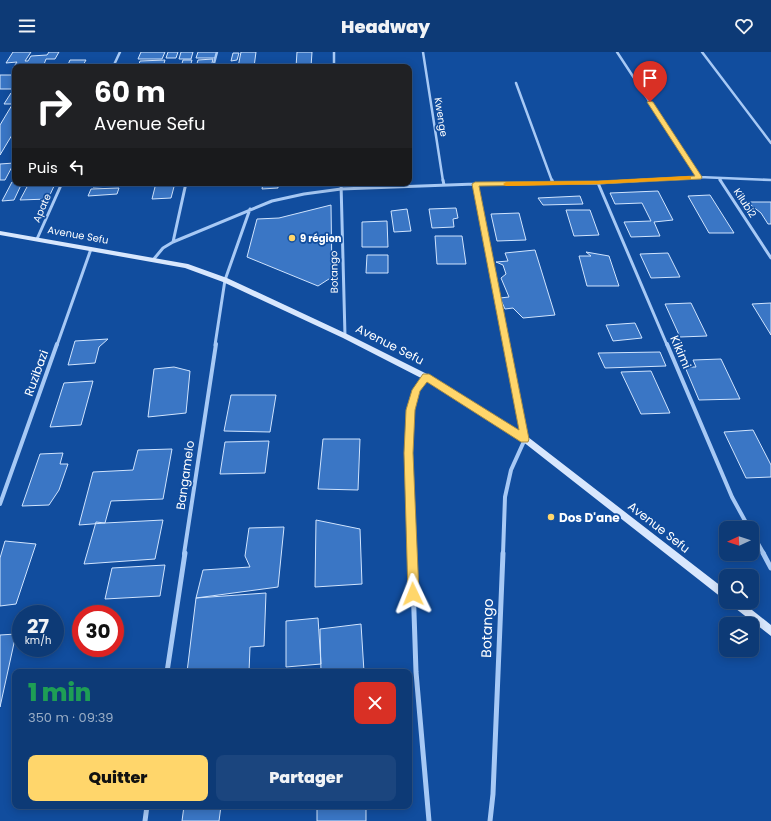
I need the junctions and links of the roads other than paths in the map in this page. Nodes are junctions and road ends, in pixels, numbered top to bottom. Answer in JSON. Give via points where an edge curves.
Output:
{"nodes":[{"id":1,"x":120,"y":52,"type":"edge"},
{"id":2,"x":217,"y":52,"type":"edge"},
{"id":3,"x":334,"y":52,"type":"edge"},
{"id":4,"x":423,"y":52,"type":"edge"},
{"id":5,"x":617,"y":52,"type":"edge"},
{"id":6,"x":702,"y":52,"type":"edge"},
{"id":7,"x":114,"y":64,"type":"edge"},
{"id":8,"x":214,"y":64,"type":"edge"},
{"id":9,"x":334,"y":64,"type":"edge"},
{"id":10,"x":516,"y":83,"type":"dead end"},
{"id":11,"x":771,"y":143,"type":"edge"},
{"id":12,"x":699,"y":177,"type":"junction"},
{"id":13,"x":719,"y":178,"type":"junction"},
{"id":14,"x":771,"y":180,"type":"edge"},
{"id":15,"x":598,"y":182,"type":"junction"},
{"id":16,"x":553,"y":183,"type":"junction"},
{"id":17,"x":475,"y":184,"type":"junction"},
{"id":18,"x":444,"y":185,"type":"junction"},
{"id":19,"x":61,"y":186,"type":"edge"},
{"id":20,"x":185,"y":186,"type":"edge"},
{"id":21,"x":341,"y":189,"type":"junction"},
{"id":22,"x":250,"y":209,"type":"junction"},
{"id":23,"x":0,"y":233,"type":"edge"},
{"id":24,"x":37,"y":239,"type":"junction"},
{"id":25,"x":173,"y":242,"type":"junction"},
{"id":26,"x":92,"y":249,"type":"junction"},
{"id":27,"x":771,"y":258,"type":"edge"},
{"id":28,"x":153,"y":260,"type":"junction"},
{"id":29,"x":225,"y":280,"type":"junction"},
{"id":30,"x":345,"y":336,"type":"junction"},
{"id":31,"x":426,"y":377,"type":"junction"},
{"id":32,"x":525,"y":439,"type":"junction"},
{"id":33,"x":0,"y":504,"type":"edge"},
{"id":34,"x":745,"y":521,"type":"edge"},
{"id":35,"x":759,"y":546,"type":"edge"},
{"id":36,"x":771,"y":568,"type":"edge"},
{"id":37,"x":719,"y":591,"type":"edge"},
{"id":38,"x":743,"y":609,"type":"edge"},
{"id":39,"x":771,"y":631,"type":"edge"},
{"id":40,"x":167,"y":669,"type":"edge"},
{"id":41,"x":147,"y":809,"type":"edge"},
{"id":42,"x":145,"y":821,"type":"edge"},
{"id":43,"x":429,"y":821,"type":"edge"},
{"id":44,"x":490,"y":821,"type":"edge"}],
"edges":[{"from":1,"to":7,"type":"street"},
{"from":2,"to":8,"type":"street"},
{"from":3,"to":9,"type":"street"},
{"from":4,"to":18,"type":"street","name":"Kwenge"},
{"from":5,"to":12,"type":"street"},
{"from":6,"to":11,"type":"street"},
{"from":10,"to":16,"type":"street"},
{"from":12,"to":13,"type":"street"},
{"from":12,"to":15,"type":"street"},
{"from":13,"to":14,"type":"street"},
{"from":13,"to":27,"type":"street","name":"Kilubi2"},
{"from":15,"to":16,"type":"street"},
{"from":15,"to":34,"type":"street","name":"Kikimi","via":[[732,497]]},
{"from":16,"to":17,"type":"street"},
{"from":17,"to":18,"type":"street"},
{"from":17,"to":32,"type":"street"},
{"from":18,"to":21,"type":"street"},
{"from":19,"to":24,"type":"street","name":"Apate"},
{"from":20,"to":25,"type":"street"},
{"from":21,"to":22,"type":"street","via":[[272,201]]},
{"from":21,"to":30,"type":"street","name":"Botango"},
{"from":22,"to":25,"type":"street"},
{"from":22,"to":29,"type":"street","name":"Bangamelo"},
{"from":23,"to":24,"type":"main road","name":"Avenue Sefu"},
{"from":24,"to":26,"type":"main road","name":"Avenue Sefu"},
{"from":25,"to":28,"type":"street","via":[[163,248]]},
{"from":26,"to":28,"type":"main road","name":"Avenue Sefu"},
{"from":26,"to":33,"type":"street","name":"Ruzibazi"},
{"from":28,"to":29,"type":"main road","name":"Avenue Sefu","via":[[186,266]]},
{"from":29,"to":30,"type":"main road","name":"Avenue Sefu"},
{"from":29,"to":40,"type":"street","name":"Bangamelo"},
{"from":30,"to":31,"type":"main road","name":"Avenue Sefu"},
{"from":31,"to":32,"type":"main road","name":"Avenue Sefu"},
{"from":31,"to":43,"type":"street","via":[[416,390],[411,410],[408,453],[416,672]]},
{"from":32,"to":37,"type":"main road","name":"Avenue Sefu"},
{"from":32,"to":44,"type":"street","name":"Botango","via":[[512,470],[505,497]]},
{"from":35,"to":36,"type":"street"},
{"from":38,"to":39,"type":"main road"},
{"from":41,"to":42,"type":"street"}]}
